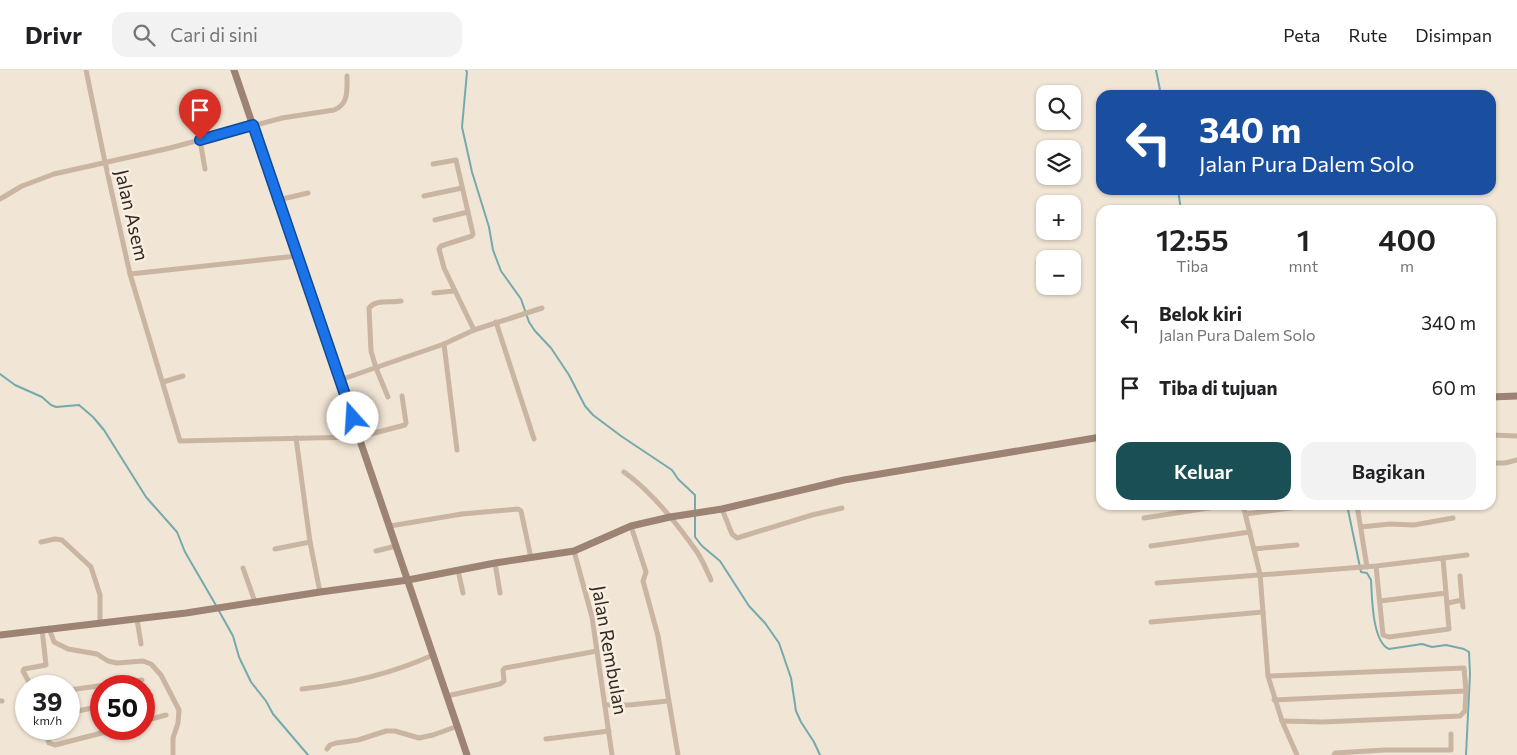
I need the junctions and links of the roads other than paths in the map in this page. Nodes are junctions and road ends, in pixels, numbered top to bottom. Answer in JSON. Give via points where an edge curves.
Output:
{"nodes":[{"id":1,"x":86,"y":70,"type":"edge"},
{"id":2,"x":234,"y":70,"type":"edge"},
{"id":3,"x":347,"y":76,"type":"dead end"},
{"id":4,"x":253,"y":125,"type":"junction"},
{"id":5,"x":200,"y":140,"type":"junction"},
{"id":6,"x":105,"y":162,"type":"junction"},
{"id":7,"x":433,"y":164,"type":"dead end"},
{"id":8,"x":206,"y":169,"type":"dead end"},
{"id":9,"x":462,"y":188,"type":"junction"},
{"id":10,"x":308,"y":193,"type":"dead end"},
{"id":11,"x":424,"y":196,"type":"dead end"},
{"id":12,"x":0,"y":199,"type":"edge"},
{"id":13,"x":278,"y":200,"type":"junction"},
{"id":14,"x":468,"y":212,"type":"junction"},
{"id":15,"x":435,"y":220,"type":"dead end"},
{"id":16,"x":297,"y":256,"type":"junction"},
{"id":17,"x":130,"y":274,"type":"junction"},
{"id":18,"x":454,"y":291,"type":"junction"},
{"id":19,"x":434,"y":293,"type":"dead end"},
{"id":20,"x":401,"y":301,"type":"dead end"},
{"id":21,"x":542,"y":308,"type":"dead end"},
{"id":22,"x":496,"y":322,"type":"junction"},
{"id":23,"x":474,"y":330,"type":"junction"},
{"id":24,"x":444,"y":344,"type":"junction"},
{"id":25,"x":376,"y":368,"type":"junction"},
{"id":26,"x":183,"y":376,"type":"dead end"},
{"id":27,"x":340,"y":380,"type":"junction"},
{"id":28,"x":163,"y":382,"type":"junction"},
{"id":29,"x":402,"y":396,"type":"dead end"},
{"id":30,"x":1517,"y":396,"type":"edge"},
{"id":31,"x":388,"y":397,"type":"dead end"},
{"id":32,"x":1496,"y":397,"type":"edge"},
{"id":33,"x":1496,"y":435,"type":"edge"},
{"id":34,"x":1517,"y":436,"type":"edge"},
{"id":35,"x":360,"y":437,"type":"junction"},
{"id":36,"x":296,"y":438,"type":"junction"},
{"id":37,"x":1096,"y":438,"type":"edge"},
{"id":38,"x":534,"y":439,"type":"dead end"},
{"id":39,"x":457,"y":450,"type":"dead end"},
{"id":40,"x":1517,"y":460,"type":"edge"},
{"id":41,"x":1496,"y":463,"type":"edge"},
{"id":42,"x":624,"y":472,"type":"dead end"},
{"id":43,"x":842,"y":508,"type":"dead end"},
{"id":44,"x":722,"y":509,"type":"junction"},
{"id":45,"x":1196,"y":510,"type":"edge"},
{"id":46,"x":1245,"y":510,"type":"edge"},
{"id":47,"x":1276,"y":510,"type":"edge"},
{"id":48,"x":1357,"y":510,"type":"edge"},
{"id":49,"x":1246,"y":514,"type":"junction"},
{"id":50,"x":670,"y":517,"type":"junction"},
{"id":51,"x":1144,"y":518,"type":"dead end"},
{"id":52,"x":1453,"y":518,"type":"dead end"},
{"id":53,"x":390,"y":526,"type":"junction"},
{"id":54,"x":631,"y":526,"type":"junction"},
{"id":55,"x":1361,"y":526,"type":"junction"},
{"id":56,"x":1250,"y":532,"type":"junction"},
{"id":57,"x":41,"y":542,"type":"dead end"},
{"id":58,"x":310,"y":542,"type":"junction"},
{"id":59,"x":1297,"y":545,"type":"dead end"},
{"id":60,"x":396,"y":546,"type":"junction"},
{"id":61,"x":1152,"y":546,"type":"dead end"},
{"id":62,"x":275,"y":549,"type":"dead end"},
{"id":63,"x":1254,"y":549,"type":"junction"},
{"id":64,"x":376,"y":551,"type":"dead end"},
{"id":65,"x":574,"y":551,"type":"junction"},
{"id":66,"x":1467,"y":555,"type":"dead end"},
{"id":67,"x":531,"y":558,"type":"junction"},
{"id":68,"x":1443,"y":558,"type":"junction"},
{"id":69,"x":495,"y":563,"type":"junction"},
{"id":70,"x":1376,"y":566,"type":"junction"},
{"id":71,"x":1366,"y":567,"type":"junction"},
{"id":72,"x":243,"y":568,"type":"dead end"},
{"id":73,"x":458,"y":570,"type":"junction"},
{"id":74,"x":1260,"y":574,"type":"junction"},
{"id":75,"x":1460,"y":576,"type":"dead end"},
{"id":76,"x":408,"y":580,"type":"junction"},
{"id":77,"x":711,"y":580,"type":"dead end"},
{"id":78,"x":1157,"y":582,"type":"dead end"},
{"id":79,"x":320,"y":592,"type":"junction"},
{"id":80,"x":500,"y":592,"type":"dead end"},
{"id":81,"x":463,"y":593,"type":"dead end"},
{"id":82,"x":1446,"y":593,"type":"junction"},
{"id":83,"x":1462,"y":600,"type":"junction"},
{"id":84,"x":1380,"y":601,"type":"junction"},
{"id":85,"x":255,"y":602,"type":"junction"},
{"id":86,"x":1448,"y":603,"type":"junction"},
{"id":87,"x":1463,"y":607,"type":"dead end"},
{"id":88,"x":1263,"y":612,"type":"junction"},
{"id":89,"x":137,"y":619,"type":"junction"},
{"id":90,"x":1151,"y":622,"type":"dead end"},
{"id":91,"x":100,"y":623,"type":"junction"},
{"id":92,"x":45,"y":629,"type":"junction"},
{"id":93,"x":0,"y":635,"type":"edge"},
{"id":94,"x":142,"y":644,"type":"dead end"},
{"id":95,"x":597,"y":651,"type":"junction"},
{"id":96,"x":433,"y":655,"type":"junction"},
{"id":97,"x":25,"y":675,"type":"edge"},
{"id":98,"x":1268,"y":676,"type":"junction"},
{"id":99,"x":302,"y":689,"type":"dead end"},
{"id":100,"x":1466,"y":691,"type":"junction"},
{"id":101,"x":447,"y":696,"type":"junction"},
{"id":102,"x":1274,"y":700,"type":"junction"},
{"id":103,"x":668,"y":701,"type":"junction"},
{"id":104,"x":605,"y":705,"type":"junction"},
{"id":105,"x":166,"y":716,"type":"dead end"},
{"id":106,"x":155,"y":719,"type":"edge"},
{"id":107,"x":1282,"y":721,"type":"junction"},
{"id":108,"x":458,"y":726,"type":"junction"},
{"id":109,"x":609,"y":730,"type":"junction"},
{"id":110,"x":1451,"y":734,"type":"dead end"},
{"id":111,"x":546,"y":739,"type":"dead end"},
{"id":112,"x":48,"y":740,"type":"edge"},
{"id":113,"x":74,"y":740,"type":"edge"},
{"id":114,"x":327,"y":749,"type":"dead end"},
{"id":115,"x":1451,"y":752,"type":"edge"},
{"id":116,"x":173,"y":755,"type":"edge"},
{"id":117,"x":467,"y":755,"type":"edge"},
{"id":118,"x":612,"y":755,"type":"edge"},
{"id":119,"x":678,"y":755,"type":"edge"},
{"id":120,"x":1297,"y":755,"type":"edge"},
{"id":121,"x":1334,"y":755,"type":"edge"}],
"edges":[{"from":1,"to":6,"type":"street","name":"Jalan Asem"},
{"from":2,"to":4,"type":"main road"},
{"from":3,"to":4,"type":"street","via":[[347,97],[337,109]]},
{"from":4,"to":5,"type":"street"},
{"from":4,"to":13,"type":"main road"},
{"from":5,"to":6,"type":"street"},
{"from":5,"to":8,"type":"street"},
{"from":6,"to":12,"type":"street","via":[[35,180]]},
{"from":6,"to":17,"type":"street","name":"Jalan Asem"},
{"from":7,"to":9,"type":"street","via":[[456,159]]},
{"from":9,"to":11,"type":"street"},
{"from":9,"to":14,"type":"street"},
{"from":10,"to":13,"type":"street"},
{"from":13,"to":16,"type":"main road"},
{"from":14,"to":15,"type":"street"},
{"from":14,"to":18,"type":"street","via":[[473,235],[439,249]]},
{"from":16,"to":17,"type":"street"},
{"from":16,"to":27,"type":"main road"},
{"from":17,"to":28,"type":"street","name":"Jalan Asem"},
{"from":18,"to":19,"type":"street"},
{"from":18,"to":23,"type":"street"},
{"from":20,"to":25,"type":"street","via":[[378,302],[368,308],[370,342]]},
{"from":21,"to":22,"type":"street"},
{"from":22,"to":23,"type":"street"},
{"from":22,"to":38,"type":"street"},
{"from":23,"to":24,"type":"street"},
{"from":24,"to":25,"type":"street"},
{"from":24,"to":39,"type":"street"},
{"from":25,"to":27,"type":"street"},
{"from":25,"to":31,"type":"street"},
{"from":26,"to":28,"type":"street"},
{"from":27,"to":35,"type":"main road"},
{"from":28,"to":36,"type":"street","name":"Jalan Asem","via":[[180,442]]},
{"from":29,"to":35,"type":"street","via":[[405,425]]},
{"from":30,"to":32,"type":"main road"},
{"from":33,"to":34,"type":"street"},
{"from":35,"to":36,"type":"street"},
{"from":35,"to":53,"type":"main road"},
{"from":36,"to":58,"type":"street"},
{"from":37,"to":44,"type":"main road","via":[[844,480]]},
{"from":40,"to":41,"type":"street"},
{"from":42,"to":50,"type":"street","via":[[638,482]]},
{"from":43,"to":44,"type":"street","via":[[738,538],[732,534]]},
{"from":44,"to":50,"type":"main road"},
{"from":45,"to":51,"type":"street"},
{"from":46,"to":49,"type":"street"},
{"from":47,"to":49,"type":"street"},
{"from":48,"to":55,"type":"street"},
{"from":49,"to":56,"type":"street"},
{"from":50,"to":54,"type":"main road"},
{"from":50,"to":77,"type":"street","via":[[698,553]]},
{"from":52,"to":55,"type":"street","via":[[1420,525]]},
{"from":53,"to":60,"type":"main road"},
{"from":53,"to":67,"type":"street","via":[[518,509]]},
{"from":54,"to":65,"type":"main road"},
{"from":54,"to":103,"type":"street","via":[[646,572],[643,581],[658,636]]},
{"from":55,"to":71,"type":"street"},
{"from":56,"to":61,"type":"street"},
{"from":56,"to":63,"type":"street"},
{"from":57,"to":91,"type":"street","via":[[62,540],[92,567],[100,595]]},
{"from":58,"to":62,"type":"street"},
{"from":58,"to":79,"type":"street"},
{"from":59,"to":63,"type":"street"},
{"from":60,"to":64,"type":"street"},
{"from":60,"to":76,"type":"main road"},
{"from":63,"to":74,"type":"street"},
{"from":65,"to":67,"type":"main road"},
{"from":65,"to":95,"type":"street","name":"Jalan Rembulan","via":[[592,618]]},
{"from":66,"to":68,"type":"street"},
{"from":67,"to":69,"type":"main road"},
{"from":68,"to":70,"type":"street"},
{"from":68,"to":82,"type":"street"},
{"from":69,"to":73,"type":"main road"},
{"from":69,"to":80,"type":"street"},
{"from":70,"to":71,"type":"street"},
{"from":70,"to":84,"type":"street"},
{"from":71,"to":74,"type":"street"},
{"from":72,"to":85,"type":"street"},
{"from":73,"to":76,"type":"main road"},
{"from":73,"to":81,"type":"street"},
{"from":74,"to":78,"type":"street"},
{"from":74,"to":88,"type":"street"},
{"from":75,"to":83,"type":"street"},
{"from":76,"to":79,"type":"main road"},
{"from":76,"to":96,"type":"main road"},
{"from":79,"to":85,"type":"main road"},
{"from":82,"to":84,"type":"street"},
{"from":82,"to":86,"type":"street"},
{"from":83,"to":86,"type":"street"},
{"from":83,"to":87,"type":"street"},
{"from":84,"to":86,"type":"street","via":[[1382,633],[1389,637],[1449,629]]},
{"from":85,"to":89,"type":"main road"},
{"from":88,"to":90,"type":"street"},
{"from":88,"to":98,"type":"street"},
{"from":89,"to":91,"type":"main road"},
{"from":89,"to":94,"type":"street"},
{"from":91,"to":92,"type":"main road"},
{"from":92,"to":93,"type":"main road"},
{"from":92,"to":97,"type":"street","via":[[46,665],[24,669]]},
{"from":92,"to":116,"type":"street","via":[[54,642],[68,649],[97,654],[117,663],[143,661],[151,664],[161,675],[179,710]]},
{"from":95,"to":101,"type":"street","via":[[505,668],[504,681],[500,684]]},
{"from":95,"to":104,"type":"street","name":"Jalan Rembulan"},
{"from":96,"to":99,"type":"street","via":[[373,677]]},
{"from":96,"to":101,"type":"main road"},
{"from":98,"to":100,"type":"street","via":[[1462,667]]},
{"from":98,"to":102,"type":"street"},
{"from":100,"to":102,"type":"street"},
{"from":100,"to":107,"type":"street","via":[[1465,711],[1460,716]]},
{"from":101,"to":108,"type":"main road"},
{"from":102,"to":107,"type":"street"},
{"from":103,"to":104,"type":"street"},
{"from":103,"to":119,"type":"street"},
{"from":104,"to":109,"type":"street","name":"Jalan Rembulan"},
{"from":105,"to":106,"type":"street"},
{"from":107,"to":120,"type":"street"},
{"from":108,"to":114,"type":"street","via":[[419,738],[386,731],[336,743]]},
{"from":108,"to":117,"type":"main road"},
{"from":109,"to":111,"type":"street"},
{"from":109,"to":118,"type":"street","name":"Jalan Rembulan"},
{"from":110,"to":115,"type":"street"},
{"from":112,"to":113,"type":"street","via":[[55,745]]},
{"from":115,"to":121,"type":"street","via":[[1385,750]]}]}
